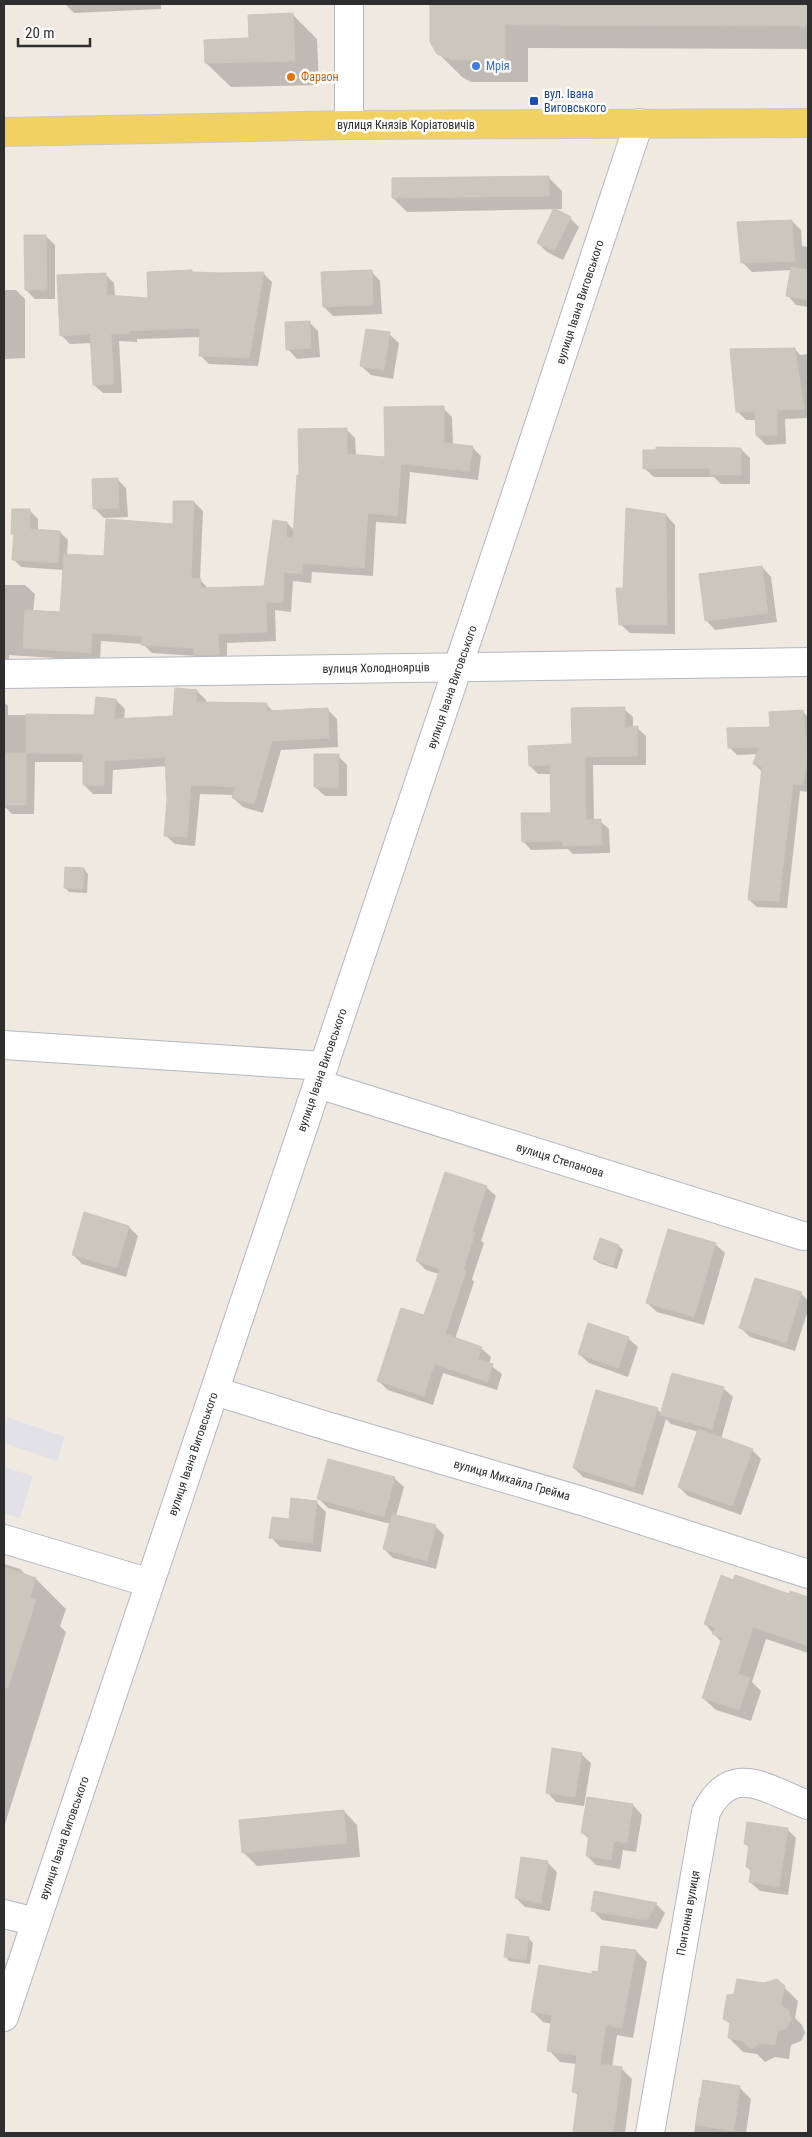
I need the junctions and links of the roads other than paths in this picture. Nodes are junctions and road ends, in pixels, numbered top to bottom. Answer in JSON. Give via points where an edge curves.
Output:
{"nodes":[{"id":1,"x":349,"y":4,"type":"edge"},
{"id":2,"x":639,"y":123,"type":"junction"},
{"id":3,"x":808,"y":123,"type":"edge"},
{"id":4,"x":349,"y":125,"type":"junction"},
{"id":5,"x":4,"y":132,"type":"edge"},
{"id":6,"x":808,"y":662,"type":"edge"},
{"id":7,"x":458,"y":667,"type":"junction"},
{"id":8,"x":4,"y":674,"type":"edge"},
{"id":9,"x":4,"y":1045,"type":"edge"},
{"id":10,"x":321,"y":1075,"type":"junction"},
{"id":11,"x":803,"y":1236,"type":"dead end"},
{"id":12,"x":215,"y":1391,"type":"junction"},
{"id":13,"x":4,"y":1539,"type":"edge"},
{"id":14,"x":808,"y":1574,"type":"edge"},
{"id":15,"x":150,"y":1583,"type":"junction"},
{"id":16,"x":808,"y":1805,"type":"edge"},
{"id":17,"x":4,"y":1914,"type":"edge"},
{"id":18,"x":36,"y":1922,"type":"junction"},
{"id":19,"x":4,"y":2017,"type":"edge"},
{"id":20,"x":650,"y":2133,"type":"edge"}],
"edges":[{"from":1,"to":4,"type":"street"},
{"from":2,"to":3,"type":"main road","name":"вулиця Князів Коріатовичів"},
{"from":2,"to":4,"type":"main road","name":"вулиця Князів Коріатовичів"},
{"from":2,"to":7,"type":"street","name":"вулиця Івана Виговського"},
{"from":4,"to":5,"type":"main road","name":"вулиця Князів Коріатовичів"},
{"from":6,"to":7,"type":"street","name":"вулиця Холодноярців"},
{"from":7,"to":8,"type":"street","name":"вулиця Холодноярців"},
{"from":7,"to":10,"type":"street","name":"вулиця Івана Виговського"},
{"from":9,"to":10,"type":"street","name":"вулиця Степанова"},
{"from":10,"to":11,"type":"street","name":"вулиця Степанова"},
{"from":10,"to":12,"type":"street","name":"вулиця Івана Виговського"},
{"from":12,"to":14,"type":"street","name":"вулиця Михайла Грейма","via":[[582,1501]]},
{"from":12,"to":15,"type":"street","name":"вулиця Івана Виговського"},
{"from":13,"to":15,"type":"street"},
{"from":15,"to":18,"type":"street","name":"вулиця Івана Виговського"},
{"from":16,"to":20,"type":"street","name":"Понтонна вулиця","via":[[766,1788],[740,1782],[720,1790],[706,1812]]},
{"from":17,"to":18,"type":"street"},
{"from":18,"to":19,"type":"street","name":"вулиця Івана Виговського"}]}
